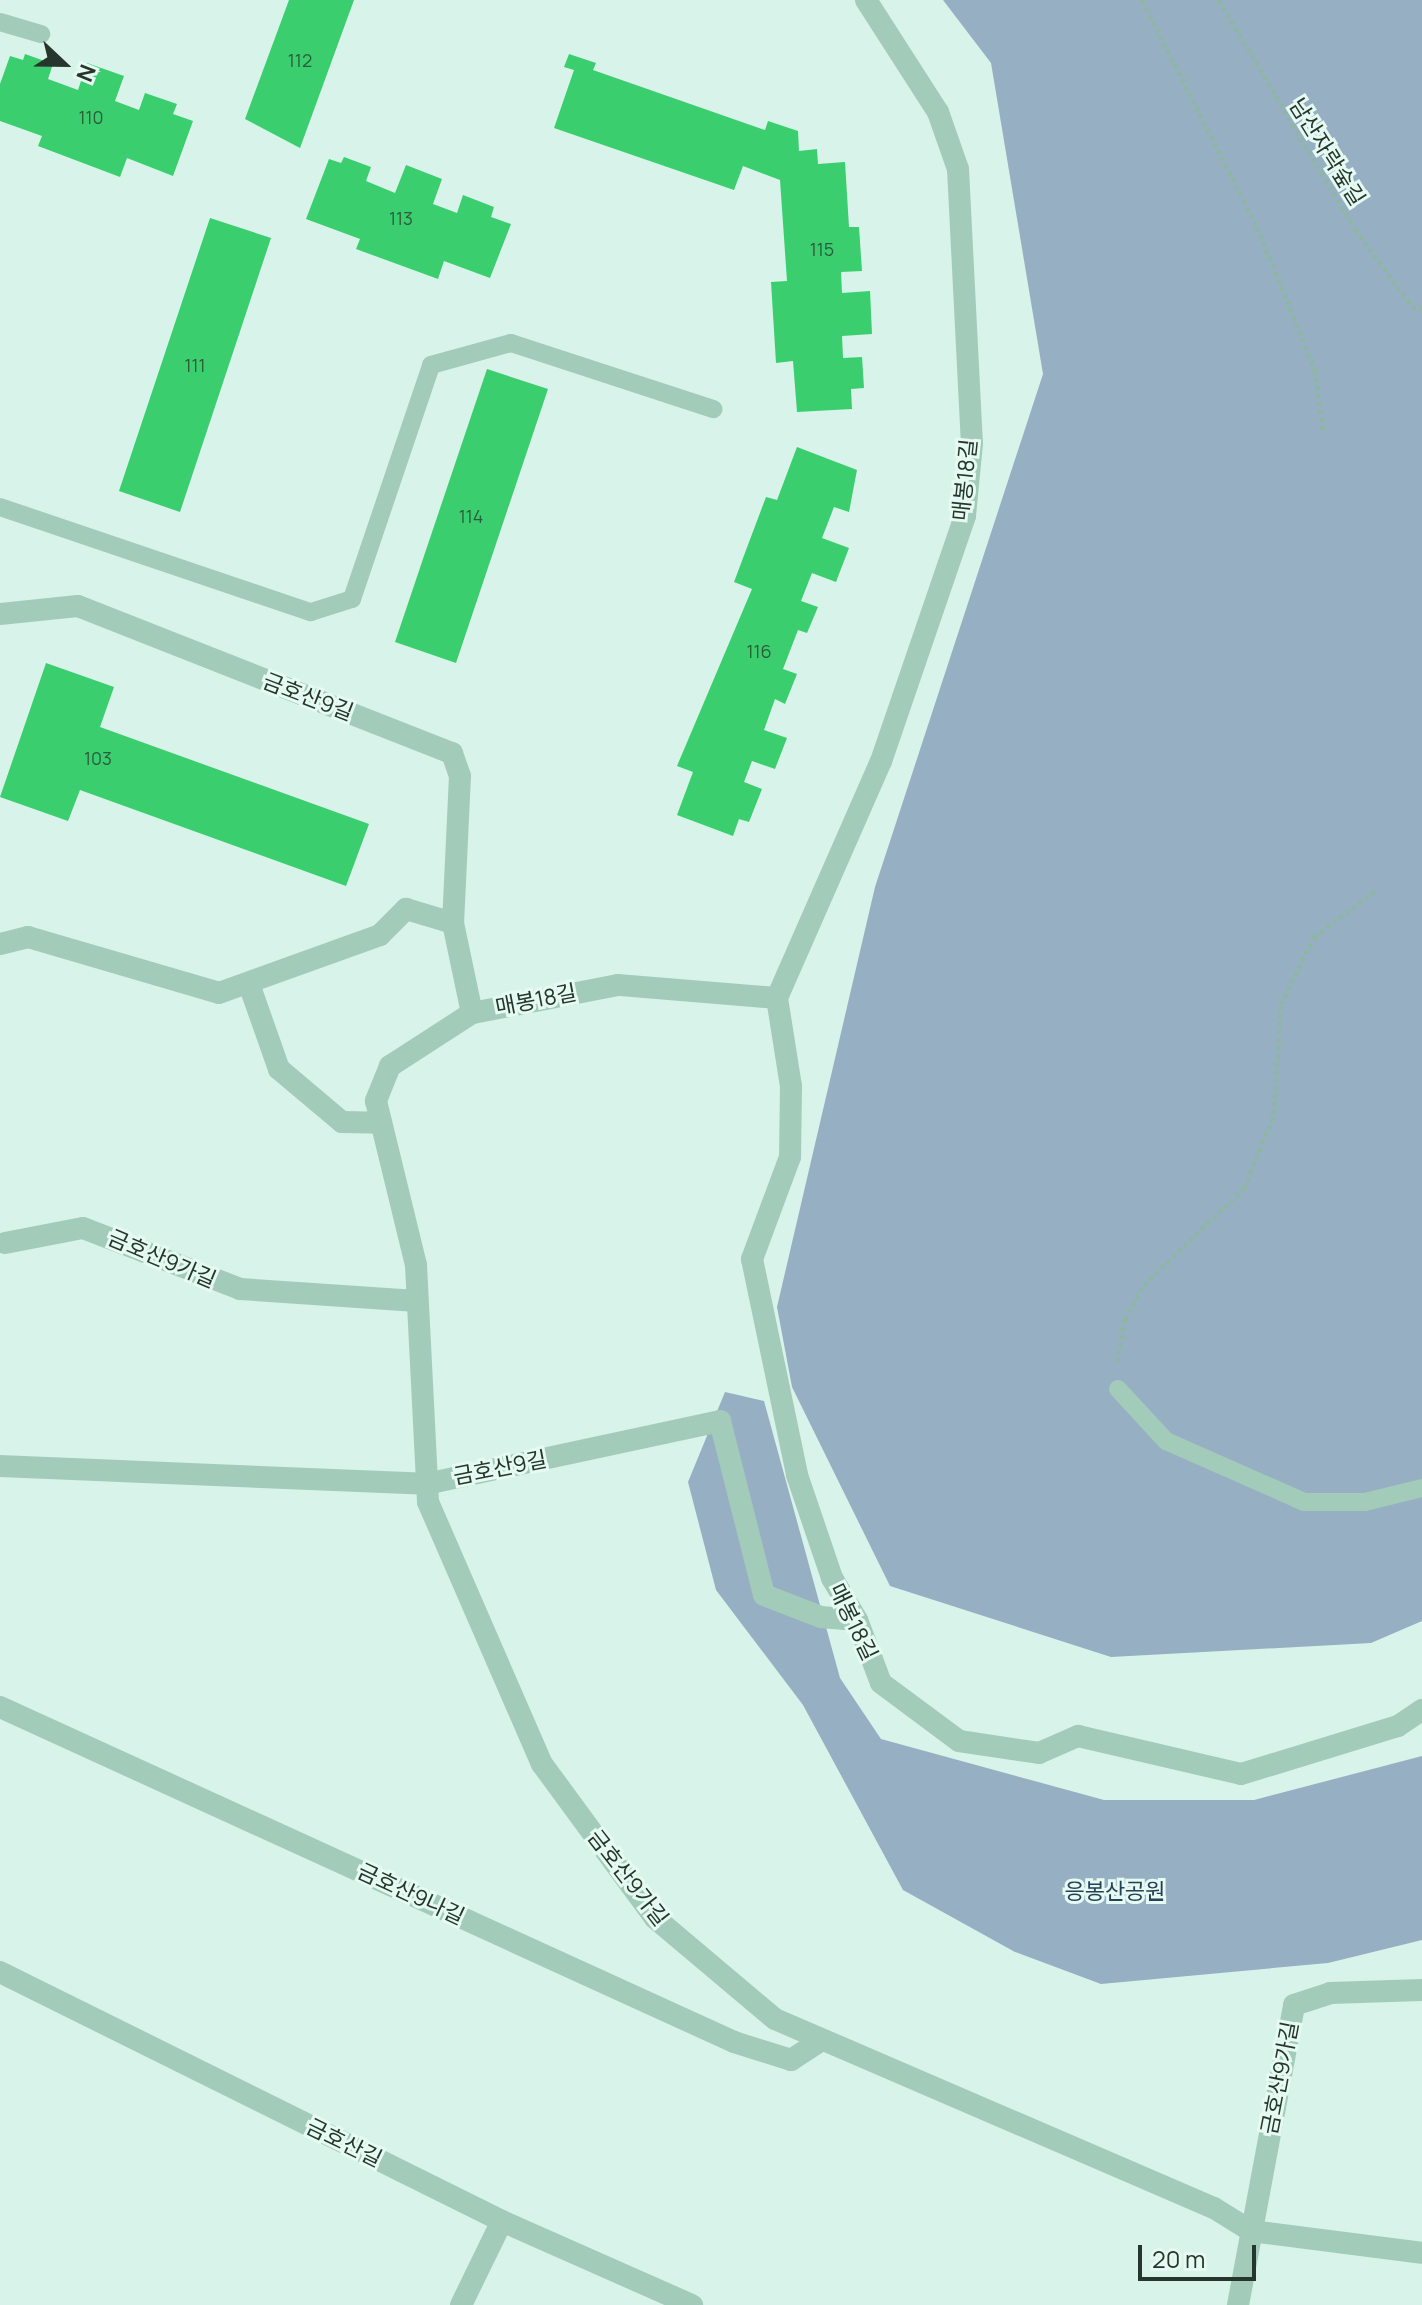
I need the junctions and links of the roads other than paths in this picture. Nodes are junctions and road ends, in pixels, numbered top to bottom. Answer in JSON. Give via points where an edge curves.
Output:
{"nodes":[{"id":1,"x":866,"y":0,"type":"edge"},
{"id":2,"x":0,"y":22,"type":"edge"},
{"id":3,"x":41,"y":34,"type":"dead end"},
{"id":4,"x":713,"y":409,"type":"dead end"},
{"id":5,"x":0,"y":507,"type":"edge"},
{"id":6,"x":0,"y":614,"type":"edge"},
{"id":7,"x":453,"y":923,"type":"junction"},
{"id":8,"x":0,"y":944,"type":"edge"},
{"id":9,"x":249,"y":984,"type":"junction"},
{"id":10,"x":777,"y":998,"type":"junction"},
{"id":11,"x":472,"y":1013,"type":"junction"},
{"id":12,"x":381,"y":1123,"type":"junction"},
{"id":13,"x":5,"y":1243,"type":"dead end"},
{"id":14,"x":417,"y":1301,"type":"junction"},
{"id":15,"x":1118,"y":1389,"type":"road end"},
{"id":16,"x":0,"y":1466,"type":"edge"},
{"id":17,"x":426,"y":1484,"type":"junction"},
{"id":18,"x":1422,"y":1488,"type":"edge"},
{"id":19,"x":857,"y":1620,"type":"junction"},
{"id":20,"x":0,"y":1707,"type":"edge"},
{"id":21,"x":1422,"y":1710,"type":"edge"},
{"id":22,"x":0,"y":1972,"type":"edge"},
{"id":23,"x":1422,"y":1990,"type":"edge"},
{"id":24,"x":822,"y":2040,"type":"junction"},
{"id":25,"x":502,"y":2221,"type":"junction"},
{"id":26,"x":1251,"y":2231,"type":"junction"},
{"id":27,"x":1422,"y":2253,"type":"edge"},
{"id":28,"x":461,"y":2305,"type":"edge"},
{"id":29,"x":692,"y":2305,"type":"edge"},
{"id":30,"x":1238,"y":2305,"type":"edge"}],
"edges":[{"from":1,"to":10,"type":"street","name":"매봉18길","via":[[938,112],[958,169],[972,443],[965,516],[881,761]]},
{"from":2,"to":3,"type":"lane"},
{"from":4,"to":5,"type":"lane","via":[[511,343],[431,365],[352,599],[311,612]]},
{"from":6,"to":7,"type":"street","name":"금호산9길","via":[[78,606],[452,753],[460,776]]},
{"from":7,"to":9,"type":"street","via":[[406,909],[380,935]]},
{"from":7,"to":11,"type":"street","name":"매봉18길"},
{"from":8,"to":9,"type":"street","via":[[28,937],[219,993]]},
{"from":9,"to":12,"type":"street","via":[[279,1069],[342,1122]]},
{"from":10,"to":11,"type":"street","name":"매봉18길","via":[[618,985]]},
{"from":10,"to":19,"type":"street","name":"매봉18길","via":[[791,1086],[790,1157],[752,1259],[797,1475],[832,1578]]},
{"from":11,"to":12,"type":"street","name":"금호산9가길","via":[[390,1066],[376,1101]]},
{"from":12,"to":14,"type":"street","name":"금호산9가길","via":[[416,1265]]},
{"from":13,"to":14,"type":"street","name":"금호산9가길","via":[[83,1228],[240,1289]]},
{"from":14,"to":17,"type":"street","name":"금호산9가길"},
{"from":15,"to":18,"type":"lane","via":[[1166,1441],[1304,1502],[1365,1502]]},
{"from":16,"to":17,"type":"street","name":"금호산9길"},
{"from":17,"to":19,"type":"street","name":"금호산9길","via":[[720,1421],[764,1595],[821,1617]]},
{"from":17,"to":24,"type":"street","name":"금호산9가길","via":[[428,1502],[542,1764],[655,1918],[775,2019]]},
{"from":19,"to":21,"type":"street","name":"매봉18길","via":[[881,1683],[959,1741],[1039,1753],[1078,1736],[1241,1774],[1398,1726]]},
{"from":20,"to":24,"type":"street","name":"금호산9나길","via":[[734,2042],[791,2060]]},
{"from":22,"to":25,"type":"street","name":"금호산길"},
{"from":23,"to":26,"type":"street","name":"금호산9가길","via":[[1330,1993],[1294,2005]]},
{"from":24,"to":26,"type":"street","name":"금호산9가길","via":[[1214,2208]]},
{"from":25,"to":28,"type":"street"},
{"from":25,"to":29,"type":"street","name":"금호산길"},
{"from":26,"to":27,"type":"street","name":"금호산9가길"},
{"from":26,"to":30,"type":"street","name":"금호산9가길"}]}
